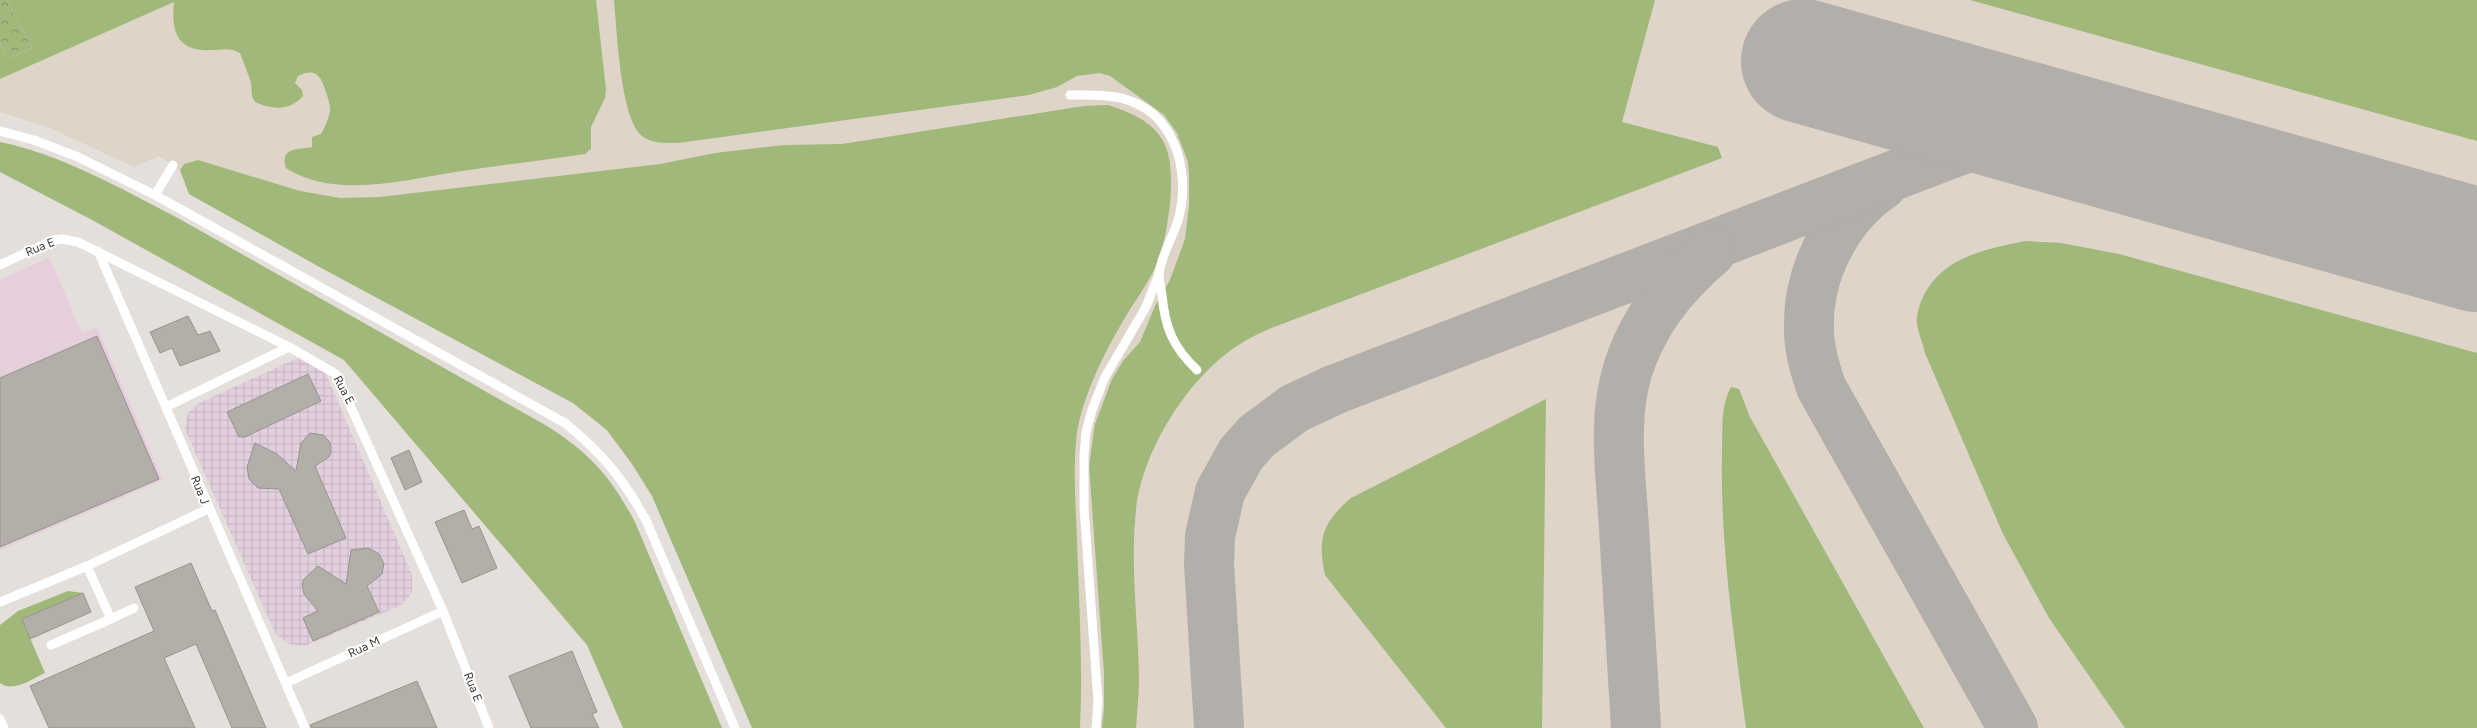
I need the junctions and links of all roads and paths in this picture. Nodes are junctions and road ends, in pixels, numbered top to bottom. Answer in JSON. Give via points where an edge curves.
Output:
{"nodes":[{"id":1,"x":1070,"y":95,"type":"dead end"},
{"id":2,"x":0,"y":131,"type":"edge"},
{"id":3,"x":173,"y":165,"type":"dead end"},
{"id":4,"x":155,"y":195,"type":"junction"},
{"id":5,"x":98,"y":251,"type":"junction"},
{"id":6,"x":0,"y":265,"type":"edge"},
{"id":7,"x":1159,"y":274,"type":"junction"},
{"id":8,"x":289,"y":347,"type":"junction"},
{"id":9,"x":1197,"y":370,"type":"dead end"},
{"id":10,"x":166,"y":407,"type":"junction"},
{"id":11,"x":208,"y":509,"type":"junction"},
{"id":12,"x":87,"y":566,"type":"junction"},
{"id":13,"x":0,"y":602,"type":"edge"},
{"id":14,"x":134,"y":608,"type":"dead end"},
{"id":15,"x":443,"y":611,"type":"junction"},
{"id":16,"x":111,"y":619,"type":"junction"},
{"id":17,"x":52,"y":645,"type":"dead end"},
{"id":18,"x":286,"y":683,"type":"junction"},
{"id":19,"x":0,"y":719,"type":"edge"},
{"id":20,"x":4,"y":728,"type":"edge"},
{"id":21,"x":305,"y":728,"type":"edge"},
{"id":22,"x":489,"y":728,"type":"edge"},
{"id":23,"x":735,"y":728,"type":"edge"},
{"id":24,"x":1096,"y":728,"type":"edge"}],
"edges":[{"from":1,"to":7,"type":"lane","via":[[1101,94],[1140,105],[1160,121],[1178,149],[1183,167],[1179,217]]},
{"from":2,"to":4,"type":"lane","via":[[34,140],[78,157]]},
{"from":3,"to":4,"type":"lane"},
{"from":4,"to":23,"type":"lane","via":[[534,405],[565,423],[593,446],[614,467],[646,520]]},
{"from":5,"to":6,"type":"lane","name":"Rua E","via":[[78,242],[53,240]]},
{"from":5,"to":8,"type":"lane","name":"Rua E"},
{"from":5,"to":10,"type":"lane","name":"Rua J"},
{"from":7,"to":9,"type":"lane","via":[[1166,324],[1174,343]]},
{"from":7,"to":24,"type":"lane","via":[[1146,308],[1105,377],[1086,432],[1084,508],[1098,701]]},
{"from":8,"to":10,"type":"lane"},
{"from":8,"to":15,"type":"lane","name":"Rua E","via":[[332,370],[339,378]]},
{"from":10,"to":11,"type":"lane","name":"Rua J"},
{"from":11,"to":12,"type":"lane"},
{"from":11,"to":18,"type":"lane","name":"Rua J"},
{"from":12,"to":13,"type":"lane"},
{"from":12,"to":16,"type":"lane"},
{"from":14,"to":16,"type":"lane"},
{"from":15,"to":18,"type":"lane","name":"Rua M"},
{"from":15,"to":22,"type":"lane","name":"Rua E"},
{"from":16,"to":17,"type":"lane"},
{"from":18,"to":21,"type":"lane","name":"Rua J"},
{"from":19,"to":20,"type":"lane"}]}
